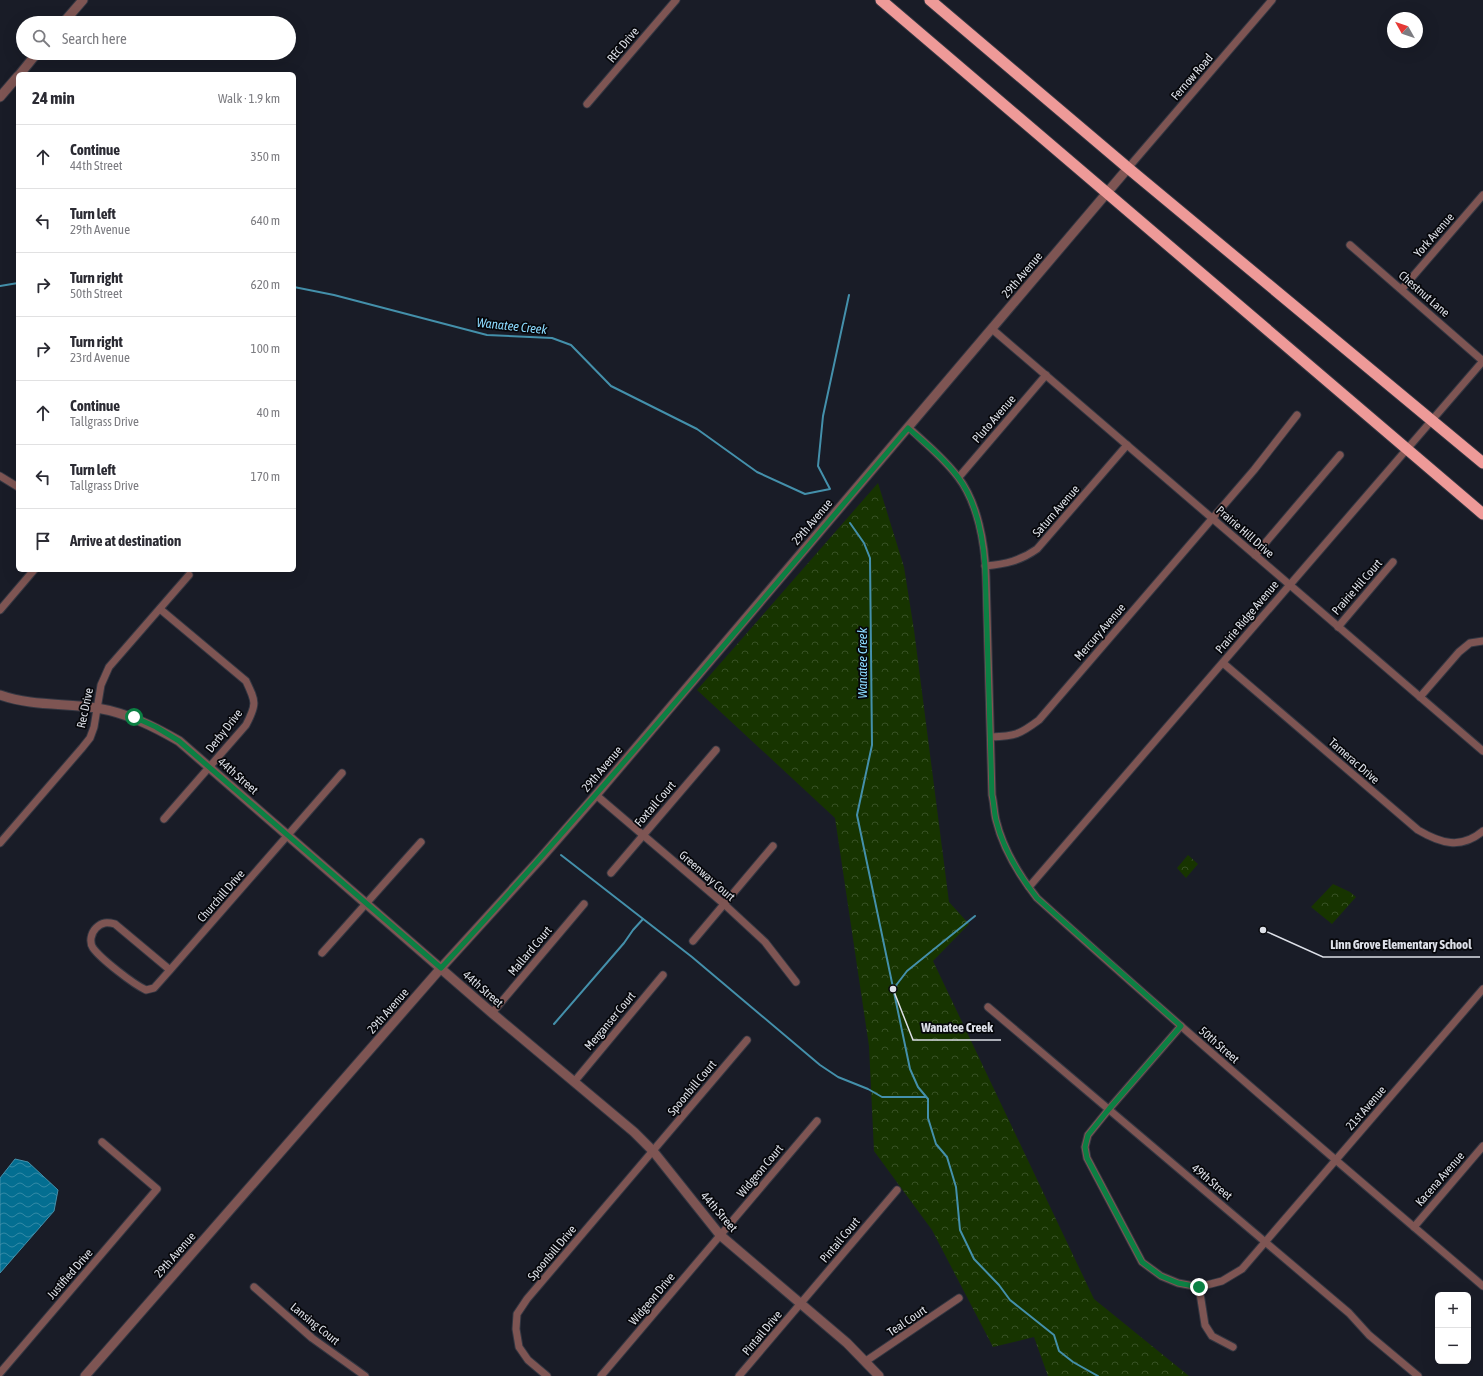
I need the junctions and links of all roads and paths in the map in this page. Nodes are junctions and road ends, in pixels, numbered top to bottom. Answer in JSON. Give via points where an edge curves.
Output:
{"nodes":[{"id":1,"x":83,"y":0,"type":"edge"},
{"id":2,"x":676,"y":0,"type":"edge"},
{"id":3,"x":881,"y":0,"type":"edge"},
{"id":4,"x":930,"y":0,"type":"edge"},
{"id":5,"x":1272,"y":0,"type":"edge"},
{"id":6,"x":69,"y":16,"type":"edge"},
{"id":7,"x":31,"y":60,"type":"edge"},
{"id":8,"x":21,"y":72,"type":"edge"},
{"id":9,"x":16,"y":78,"type":"edge"},
{"id":10,"x":0,"y":97,"type":"edge"},
{"id":11,"x":587,"y":104,"type":"dead end"},
{"id":12,"x":1128,"y":168,"type":"junction"},
{"id":13,"x":1107,"y":193,"type":"junction"},
{"id":14,"x":1483,"y":195,"type":"edge"},
{"id":15,"x":1350,"y":245,"type":"dead end"},
{"id":16,"x":1402,"y":289,"type":"junction"},
{"id":17,"x":992,"y":329,"type":"junction"},
{"id":18,"x":1483,"y":361,"type":"edge"},
{"id":19,"x":1046,"y":375,"type":"junction"},
{"id":20,"x":1297,"y":415,"type":"dead end"},
{"id":21,"x":1432,"y":420,"type":"junction"},
{"id":22,"x":908,"y":428,"type":"junction"},
{"id":23,"x":1127,"y":445,"type":"junction"},
{"id":24,"x":1407,"y":449,"type":"junction"},
{"id":25,"x":1340,"y":455,"type":"dead end"},
{"id":26,"x":1483,"y":463,"type":"edge"},
{"id":27,"x":0,"y":476,"type":"edge"},
{"id":28,"x":958,"y":477,"type":"junction"},
{"id":29,"x":16,"y":486,"type":"edge"},
{"id":30,"x":1483,"y":514,"type":"edge"},
{"id":31,"x":1212,"y":518,"type":"junction"},
{"id":32,"x":1255,"y":555,"type":"junction"},
{"id":33,"x":1393,"y":562,"type":"dead end"},
{"id":34,"x":985,"y":566,"type":"junction"},
{"id":35,"x":32,"y":572,"type":"edge"},
{"id":36,"x":189,"y":575,"type":"dead end"},
{"id":37,"x":1289,"y":584,"type":"junction"},
{"id":38,"x":160,"y":609,"type":"junction"},
{"id":39,"x":0,"y":610,"type":"edge"},
{"id":40,"x":1338,"y":626,"type":"junction"},
{"id":41,"x":1483,"y":641,"type":"edge"},
{"id":42,"x":1223,"y":663,"type":"junction"},
{"id":43,"x":0,"y":695,"type":"edge"},
{"id":44,"x":1420,"y":697,"type":"junction"},
{"id":45,"x":97,"y":708,"type":"junction"},
{"id":46,"x":991,"y":737,"type":"junction"},
{"id":47,"x":716,"y":750,"type":"dead end"},
{"id":48,"x":1483,"y":751,"type":"edge"},
{"id":49,"x":209,"y":767,"type":"junction"},
{"id":50,"x":342,"y":773,"type":"dead end"},
{"id":51,"x":596,"y":795,"type":"junction"},
{"id":52,"x":164,"y":819,"type":"dead end"},
{"id":53,"x":1483,"y":831,"type":"edge"},
{"id":54,"x":288,"y":836,"type":"junction"},
{"id":55,"x":643,"y":836,"type":"junction"},
{"id":56,"x":421,"y":842,"type":"dead end"},
{"id":57,"x":0,"y":843,"type":"edge"},
{"id":58,"x":773,"y":846,"type":"dead end"},
{"id":59,"x":611,"y":873,"type":"dead end"},
{"id":60,"x":1029,"y":887,"type":"junction"},
{"id":61,"x":366,"y":904,"type":"junction"},
{"id":62,"x":584,"y":904,"type":"dead end"},
{"id":63,"x":724,"y":904,"type":"junction"},
{"id":64,"x":693,"y":940,"type":"dead end"},
{"id":65,"x":322,"y":954,"type":"dead end"},
{"id":66,"x":441,"y":968,"type":"junction"},
{"id":67,"x":170,"y":970,"type":"junction"},
{"id":68,"x":663,"y":975,"type":"dead end"},
{"id":69,"x":796,"y":982,"type":"dead end"},
{"id":70,"x":1483,"y":989,"type":"edge"},
{"id":71,"x":988,"y":1007,"type":"dead end"},
{"id":72,"x":492,"y":1013,"type":"junction"},
{"id":73,"x":1181,"y":1026,"type":"junction"},
{"id":74,"x":747,"y":1040,"type":"dead end"},
{"id":75,"x":574,"y":1082,"type":"junction"},
{"id":76,"x":1109,"y":1109,"type":"junction"},
{"id":77,"x":817,"y":1121,"type":"dead end"},
{"id":78,"x":102,"y":1142,"type":"dead end"},
{"id":79,"x":1483,"y":1146,"type":"edge"},
{"id":80,"x":653,"y":1151,"type":"junction"},
{"id":81,"x":1335,"y":1160,"type":"junction"},
{"id":82,"x":897,"y":1190,"type":"dead end"},
{"id":83,"x":1414,"y":1227,"type":"junction"},
{"id":84,"x":720,"y":1235,"type":"junction"},
{"id":85,"x":1265,"y":1242,"type":"junction"},
{"id":86,"x":1483,"y":1286,"type":"edge"},
{"id":87,"x":254,"y":1287,"type":"dead end"},
{"id":88,"x":1199,"y":1287,"type":"junction"},
{"id":89,"x":959,"y":1298,"type":"dead end"},
{"id":90,"x":801,"y":1304,"type":"junction"},
{"id":91,"x":1233,"y":1347,"type":"dead end"},
{"id":92,"x":866,"y":1362,"type":"junction"},
{"id":93,"x":0,"y":1373,"type":"edge"},
{"id":94,"x":85,"y":1376,"type":"edge"},
{"id":95,"x":365,"y":1376,"type":"edge"},
{"id":96,"x":547,"y":1376,"type":"edge"},
{"id":97,"x":601,"y":1376,"type":"edge"},
{"id":98,"x":739,"y":1376,"type":"edge"},
{"id":99,"x":879,"y":1376,"type":"edge"},
{"id":100,"x":1418,"y":1376,"type":"edge"}],
"edges":[{"from":1,"to":6,"type":"street"},
{"from":2,"to":11,"type":"street","name":"REC Drive"},
{"from":3,"to":13,"type":"highway"},
{"from":4,"to":12,"type":"highway"},
{"from":5,"to":12,"type":"street","name":"Fernow Road"},
{"from":7,"to":8,"type":"street"},
{"from":9,"to":10,"type":"street"},
{"from":12,"to":13,"type":"street","name":"29th Avenue"},
{"from":12,"to":21,"type":"highway"},
{"from":13,"to":17,"type":"street","name":"29th Avenue"},
{"from":13,"to":24,"type":"highway"},
{"from":14,"to":16,"type":"street","name":"York Avenue"},
{"from":15,"to":16,"type":"street","name":"Chestnut Lane"},
{"from":16,"to":18,"type":"street","name":"Chestnut Lane"},
{"from":17,"to":19,"type":"street","name":"Prairie Hill Drive"},
{"from":17,"to":22,"type":"street","name":"29th Avenue"},
{"from":18,"to":21,"type":"street","name":"Prairie Ridge Avenue"},
{"from":19,"to":23,"type":"street","name":"Prairie Hill Drive"},
{"from":19,"to":28,"type":"street","name":"Pluto Avenue"},
{"from":20,"to":31,"type":"street","name":"Mercury Avenue"},
{"from":21,"to":24,"type":"street","name":"Prairie Ridge Avenue"},
{"from":21,"to":26,"type":"highway"},
{"from":22,"to":28,"type":"street","name":"50th Street"},
{"from":22,"to":51,"type":"street","name":"29th Avenue"},
{"from":23,"to":31,"type":"street","name":"Prairie Hill Drive"},
{"from":23,"to":34,"type":"street","name":"Saturn Avenue","via":[[1037,549],[1025,558]]},
{"from":24,"to":30,"type":"highway"},
{"from":24,"to":37,"type":"street","name":"Prairie Ridge Avenue"},
{"from":25,"to":32,"type":"street"},
{"from":27,"to":29,"type":"street"},
{"from":28,"to":34,"type":"street","name":"50th Street","via":[[970,496],[977,519],[983,542]]},
{"from":31,"to":32,"type":"street","name":"Prairie Hill Drive"},
{"from":31,"to":46,"type":"street","name":"Mercury Avenue","via":[[1039,720],[1022,732],[1007,737]]},
{"from":32,"to":37,"type":"street","name":"Prairie Hill Drive"},
{"from":33,"to":40,"type":"street","name":"Prairie Hil Court"},
{"from":34,"to":46,"type":"street","name":"50th Street"},
{"from":35,"to":39,"type":"street"},
{"from":36,"to":38,"type":"street","name":"Rec Drive"},
{"from":37,"to":40,"type":"street","name":"Prairie Hill Drive"},
{"from":37,"to":42,"type":"street","name":"Prairie Ridge Avenue"},
{"from":38,"to":45,"type":"street","name":"Rec Drive","via":[[109,667],[101,685]]},
{"from":38,"to":49,"type":"street","name":"Derby Drive","via":[[246,681],[254,697],[254,710],[246,725]]},
{"from":40,"to":44,"type":"street","name":"Prairie Hill Drive"},
{"from":41,"to":44,"type":"street","via":[[1470,643],[1459,652]]},
{"from":42,"to":53,"type":"street","name":"Tamerac Drive","via":[[1418,830],[1447,843],[1464,841]]},
{"from":42,"to":60,"type":"street","name":"Prairie Ridge Avenue"},
{"from":43,"to":45,"type":"street","name":"44th Street","via":[[27,701]]},
{"from":44,"to":48,"type":"street","name":"Prairie Hill Drive"},
{"from":45,"to":49,"type":"street","name":"44th Street","via":[[134,717],[156,727],[179,741]]},
{"from":45,"to":57,"type":"street","name":"Rec Drive","via":[[90,738]]},
{"from":46,"to":60,"type":"street","name":"50th Street","via":[[992,795],[996,819],[1011,859]]},
{"from":47,"to":55,"type":"street","name":"Foxtail Court"},
{"from":49,"to":52,"type":"street","name":"Derby Drive"},
{"from":49,"to":54,"type":"street","name":"44th Street"},
{"from":50,"to":54,"type":"street","name":"Churchill Drive"},
{"from":51,"to":55,"type":"street","name":"Greenway Court"},
{"from":51,"to":66,"type":"street","name":"29th Avenue"},
{"from":54,"to":61,"type":"street","name":"44th Street"},
{"from":54,"to":67,"type":"street","name":"Churchill Drive"},
{"from":55,"to":59,"type":"street","name":"Foxtail Court"},
{"from":55,"to":63,"type":"street","name":"Greenway Court"},
{"from":56,"to":61,"type":"street"},
{"from":58,"to":63,"type":"street"},
{"from":60,"to":73,"type":"street","name":"50th Street","via":[[1037,898]]},
{"from":61,"to":65,"type":"street"},
{"from":61,"to":66,"type":"street","name":"44th Street"},
{"from":62,"to":72,"type":"street","name":"Mallard Court"},
{"from":63,"to":64,"type":"street"},
{"from":63,"to":69,"type":"street","name":"Greenway Court","via":[[764,942]]},
{"from":66,"to":72,"type":"street","name":"44th Street"},
{"from":66,"to":94,"type":"street","name":"29th Avenue"},
{"from":67,"to":67,"type":"street","name":"Churchill Drive","via":[[115,924],[107,922],[94,930],[92,947],[135,985],[146,990],[154,988]]},
{"from":68,"to":75,"type":"street","name":"Merganser Court"},
{"from":70,"to":81,"type":"street","name":"21st Avenue"},
{"from":71,"to":76,"type":"street","name":"49th Street"},
{"from":72,"to":75,"type":"street","name":"44th Street"},
{"from":73,"to":76,"type":"street"},
{"from":73,"to":81,"type":"street","name":"50th Street"},
{"from":74,"to":80,"type":"street","name":"Spoonbill Court"},
{"from":75,"to":80,"type":"street","name":"44th Street"},
{"from":76,"to":85,"type":"street","name":"49th Street"},
{"from":76,"to":88,"type":"street","via":[[1088,1135],[1085,1147],[1087,1158],[1142,1262],[1161,1276]]},
{"from":77,"to":84,"type":"street","name":"Widgeon Court"},
{"from":78,"to":93,"type":"street","name":"Justified Drive","via":[[157,1189]]},
{"from":79,"to":83,"type":"street","name":"Kacena Avenue"},
{"from":80,"to":84,"type":"street","name":"44th Street"},
{"from":80,"to":96,"type":"street","name":"Spoonbill Drive","via":[[517,1314],[519,1347],[528,1360]]},
{"from":81,"to":83,"type":"street","name":"50th Street"},
{"from":81,"to":85,"type":"street","name":"21st Avenue"},
{"from":82,"to":90,"type":"street","name":"Pintail Court"},
{"from":83,"to":86,"type":"street","name":"50th Street"},
{"from":84,"to":90,"type":"street","name":"44th Street"},
{"from":84,"to":97,"type":"street","name":"Widgeon Drive"},
{"from":85,"to":88,"type":"street","name":"21st Avenue","via":[[1242,1269],[1222,1281]]},
{"from":85,"to":100,"type":"street","name":"49th Street"},
{"from":87,"to":95,"type":"street","name":"Lansing Court","via":[[312,1338]]},
{"from":88,"to":91,"type":"street","via":[[1205,1325],[1212,1336]]},
{"from":89,"to":92,"type":"street","name":"Teal Court"},
{"from":90,"to":92,"type":"street","name":"44th Street"},
{"from":90,"to":98,"type":"street","name":"Pintail Drive"},
{"from":92,"to":99,"type":"street","name":"44th Street"}]}
